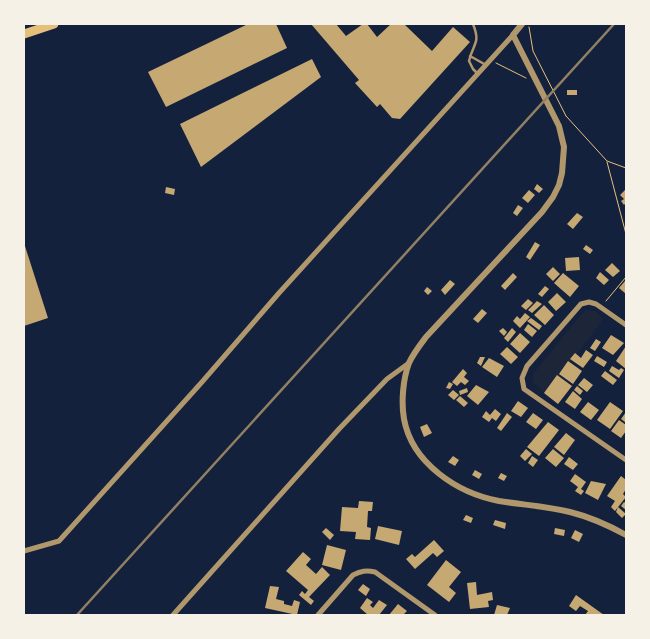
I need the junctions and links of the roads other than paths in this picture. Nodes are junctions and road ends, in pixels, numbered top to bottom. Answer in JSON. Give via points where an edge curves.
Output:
{"nodes":[{"id":1,"x":54,"y":24,"type":"edge"},
{"id":2,"x":473,"y":24,"type":"edge"},
{"id":3,"x":522,"y":24,"type":"edge"},
{"id":4,"x":24,"y":34,"type":"edge"},
{"id":5,"x":513,"y":35,"type":"junction"},
{"id":6,"x":470,"y":56,"type":"junction"},
{"id":7,"x":486,"y":65,"type":"junction"},
{"id":8,"x":478,"y":74,"type":"junction"},
{"id":9,"x":626,"y":325,"type":"edge"},
{"id":10,"x":409,"y":363,"type":"junction"},
{"id":11,"x":626,"y":460,"type":"edge"},
{"id":12,"x":626,"y":535,"type":"edge"},
{"id":13,"x":24,"y":551,"type":"edge"},
{"id":14,"x":172,"y":615,"type":"edge"},
{"id":15,"x":318,"y":615,"type":"edge"},
{"id":16,"x":435,"y":615,"type":"edge"}],
"edges":[{"from":1,"to":4,"type":"highway"},
{"from":2,"to":6,"type":"lane","via":[[477,42]]},
{"from":3,"to":5,"type":"street"},
{"from":5,"to":7,"type":"street"},
{"from":5,"to":10,"type":"street","via":[[562,136],[562,174],[553,197],[542,212],[426,338]]},
{"from":6,"to":7,"type":"lane"},
{"from":6,"to":8,"type":"lane","via":[[469,61]]},
{"from":7,"to":8,"type":"street"},
{"from":8,"to":13,"type":"street","via":[[59,540]]},
{"from":9,"to":11,"type":"street","via":[[601,307],[588,302],[581,304],[526,366],[522,378],[524,389]]},
{"from":10,"to":12,"type":"street","via":[[402,398],[406,429],[412,445],[446,478],[472,492],[498,500],[571,512]]},
{"from":10,"to":14,"type":"street","via":[[387,379],[339,429]]},
{"from":15,"to":16,"type":"street","via":[[353,575],[368,570]]}]}
